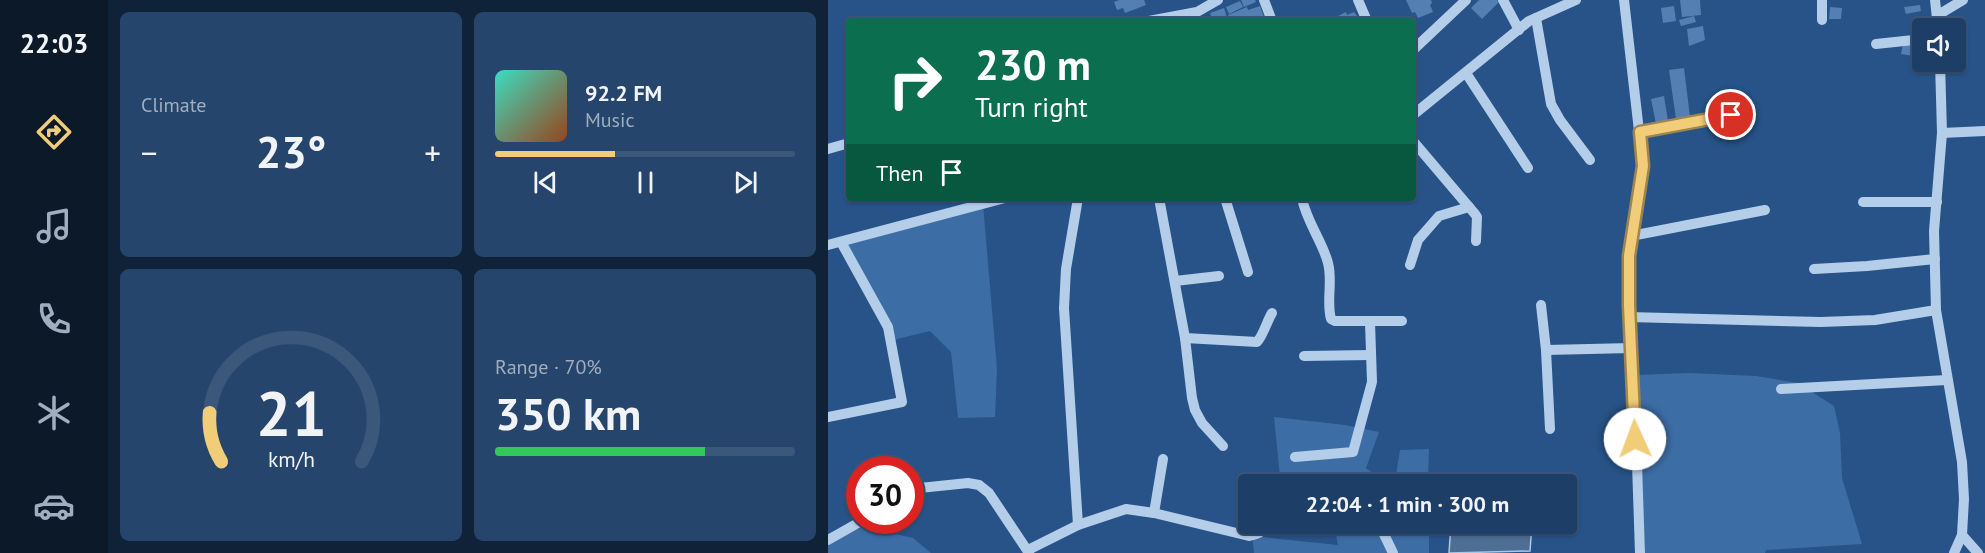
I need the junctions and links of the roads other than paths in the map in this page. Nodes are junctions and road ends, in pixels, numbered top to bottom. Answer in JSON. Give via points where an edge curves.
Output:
{"nodes":[{"id":1,"x":1218,"y":0,"type":"edge"},
{"id":2,"x":1264,"y":0,"type":"edge"},
{"id":3,"x":1358,"y":0,"type":"edge"},
{"id":4,"x":1466,"y":0,"type":"edge"},
{"id":5,"x":1503,"y":0,"type":"edge"},
{"id":6,"x":1576,"y":0,"type":"edge"},
{"id":7,"x":1624,"y":0,"type":"edge"},
{"id":8,"x":1822,"y":0,"type":"edge"},
{"id":9,"x":1935,"y":0,"type":"edge"},
{"id":10,"x":1963,"y":0,"type":"edge"},
{"id":11,"x":1938,"y":15,"type":"joint"},
{"id":12,"x":1165,"y":18,"type":"edge"},
{"id":13,"x":1271,"y":18,"type":"edge"},
{"id":14,"x":1366,"y":18,"type":"edge"},
{"id":15,"x":1536,"y":18,"type":"junction"},
{"id":16,"x":1822,"y":20,"type":"dead end"},
{"id":17,"x":1519,"y":30,"type":"junction"},
{"id":18,"x":1912,"y":40,"type":"edge"},
{"id":19,"x":1876,"y":44,"type":"dead end"},
{"id":20,"x":1416,"y":47,"type":"edge"},
{"id":21,"x":1940,"y":72,"type":"edge"},
{"id":22,"x":1466,"y":73,"type":"junction"},
{"id":23,"x":1416,"y":113,"type":"edge"},
{"id":24,"x":1731,"y":115,"type":"dead end"},
{"id":25,"x":1985,"y":131,"type":"edge"},
{"id":26,"x":1640,"y":132,"type":"junction"},
{"id":27,"x":1942,"y":133,"type":"junction"},
{"id":28,"x":846,"y":144,"type":"edge"},
{"id":29,"x":1416,"y":144,"type":"edge"},
{"id":30,"x":828,"y":149,"type":"edge"},
{"id":31,"x":1590,"y":160,"type":"dead end"},
{"id":32,"x":1528,"y":168,"type":"dead end"},
{"id":33,"x":994,"y":201,"type":"edge"},
{"id":34,"x":1077,"y":201,"type":"edge"},
{"id":35,"x":1158,"y":201,"type":"edge"},
{"id":36,"x":1226,"y":201,"type":"edge"},
{"id":37,"x":1303,"y":201,"type":"edge"},
{"id":38,"x":1863,"y":202,"type":"dead end"},
{"id":39,"x":1937,"y":202,"type":"junction"},
{"id":40,"x":1470,"y":207,"type":"junction"},
{"id":41,"x":1765,"y":210,"type":"dead end"},
{"id":42,"x":1631,"y":236,"type":"junction"},
{"id":43,"x":841,"y":242,"type":"junction"},
{"id":44,"x":1476,"y":242,"type":"dead end"},
{"id":45,"x":828,"y":245,"type":"edge"},
{"id":46,"x":1935,"y":259,"type":"junction"},
{"id":47,"x":1410,"y":265,"type":"dead end"},
{"id":48,"x":1814,"y":269,"type":"dead end"},
{"id":49,"x":1248,"y":272,"type":"dead end"},
{"id":50,"x":1219,"y":276,"type":"dead end"},
{"id":51,"x":1175,"y":281,"type":"junction"},
{"id":52,"x":1541,"y":305,"type":"dead end"},
{"id":53,"x":1936,"y":310,"type":"junction"},
{"id":54,"x":1272,"y":313,"type":"dead end"},
{"id":55,"x":1629,"y":317,"type":"junction"},
{"id":56,"x":1402,"y":321,"type":"dead end"},
{"id":57,"x":1370,"y":322,"type":"junction"},
{"id":58,"x":1185,"y":338,"type":"junction"},
{"id":59,"x":1632,"y":348,"type":"junction"},
{"id":60,"x":1546,"y":350,"type":"junction"},
{"id":61,"x":1371,"y":355,"type":"junction"},
{"id":62,"x":1304,"y":356,"type":"dead end"},
{"id":63,"x":1947,"y":380,"type":"junction"},
{"id":64,"x":1781,"y":389,"type":"dead end"},
{"id":65,"x":828,"y":417,"type":"edge"},
{"id":66,"x":1550,"y":429,"type":"dead end"},
{"id":67,"x":1223,"y":446,"type":"dead end"},
{"id":68,"x":1295,"y":457,"type":"dead end"},
{"id":69,"x":1162,"y":459,"type":"dead end"},
{"id":70,"x":924,"y":488,"type":"edge"},
{"id":71,"x":1154,"y":513,"type":"junction"},
{"id":72,"x":1078,"y":525,"type":"junction"},
{"id":73,"x":846,"y":530,"type":"edge"},
{"id":74,"x":1238,"y":533,"type":"edge"},
{"id":75,"x":1241,"y":534,"type":"edge"},
{"id":76,"x":1258,"y":534,"type":"edge"},
{"id":77,"x":1383,"y":534,"type":"edge"},
{"id":78,"x":1962,"y":536,"type":"junction"},
{"id":79,"x":828,"y":540,"type":"edge"},
{"id":80,"x":1028,"y":552,"type":"edge"},
{"id":81,"x":1392,"y":553,"type":"edge"},
{"id":82,"x":1640,"y":553,"type":"edge"},
{"id":83,"x":1954,"y":553,"type":"edge"},
{"id":84,"x":1978,"y":553,"type":"edge"}],
"edges":[{"from":1,"to":12,"type":"street","via":[[1197,12]]},
{"from":2,"to":13,"type":"street"},
{"from":3,"to":14,"type":"street"},
{"from":4,"to":20,"type":"street"},
{"from":5,"to":17,"type":"street"},
{"from":6,"to":15,"type":"street"},
{"from":7,"to":26,"type":"street"},
{"from":8,"to":16,"type":"street"},
{"from":9,"to":11,"type":"street"},
{"from":10,"to":11,"type":"street"},
{"from":15,"to":17,"type":"street"},
{"from":15,"to":31,"type":"street","via":[[1551,104]]},
{"from":17,"to":22,"type":"street"},
{"from":18,"to":19,"type":"street"},
{"from":21,"to":27,"type":"street"},
{"from":22,"to":23,"type":"street"},
{"from":22,"to":32,"type":"street"},
{"from":24,"to":26,"type":"street"},
{"from":25,"to":27,"type":"street"},
{"from":26,"to":42,"type":"street","via":[[1643,166]]},
{"from":27,"to":39,"type":"street"},
{"from":28,"to":30,"type":"street"},
{"from":29,"to":40,"type":"street"},
{"from":33,"to":43,"type":"street"},
{"from":34,"to":72,"type":"street","via":[[1064,308]]},
{"from":35,"to":51,"type":"street"},
{"from":36,"to":49,"type":"street"},
{"from":37,"to":57,"type":"street","via":[[1328,263],[1331,319]]},
{"from":38,"to":39,"type":"street"},
{"from":39,"to":46,"type":"street"},
{"from":40,"to":44,"type":"street","via":[[1477,218]]},
{"from":40,"to":47,"type":"street","via":[[1439,216],[1418,240]]},
{"from":41,"to":42,"type":"street"},
{"from":42,"to":55,"type":"street"},
{"from":43,"to":45,"type":"street"},
{"from":43,"to":65,"type":"street","via":[[888,327],[902,402]]},
{"from":46,"to":48,"type":"street"},
{"from":46,"to":53,"type":"street"},
{"from":50,"to":51,"type":"street"},
{"from":51,"to":58,"type":"street"},
{"from":52,"to":60,"type":"street"},
{"from":53,"to":55,"type":"street","via":[[1875,320],[1821,322]]},
{"from":53,"to":63,"type":"street"},
{"from":54,"to":58,"type":"street","via":[[1257,342]]},
{"from":55,"to":59,"type":"street"},
{"from":56,"to":57,"type":"street"},
{"from":57,"to":61,"type":"street"},
{"from":58,"to":67,"type":"street","via":[[1195,410]]},
{"from":59,"to":60,"type":"street"},
{"from":59,"to":82,"type":"street"},
{"from":60,"to":66,"type":"street"},
{"from":61,"to":62,"type":"street"},
{"from":61,"to":68,"type":"street","via":[[1372,382],[1353,452]]},
{"from":63,"to":64,"type":"street"},
{"from":63,"to":78,"type":"street","via":[[1962,462]]},
{"from":69,"to":71,"type":"street"},
{"from":70,"to":80,"type":"street","via":[[968,483],[979,486],[989,493]]},
{"from":71,"to":72,"type":"street","via":[[1126,509]]},
{"from":71,"to":74,"type":"street"},
{"from":72,"to":80,"type":"street"},
{"from":73,"to":79,"type":"street"},
{"from":75,"to":76,"type":"street"},
{"from":77,"to":81,"type":"street"},
{"from":78,"to":83,"type":"street"},
{"from":78,"to":84,"type":"street"}]}
